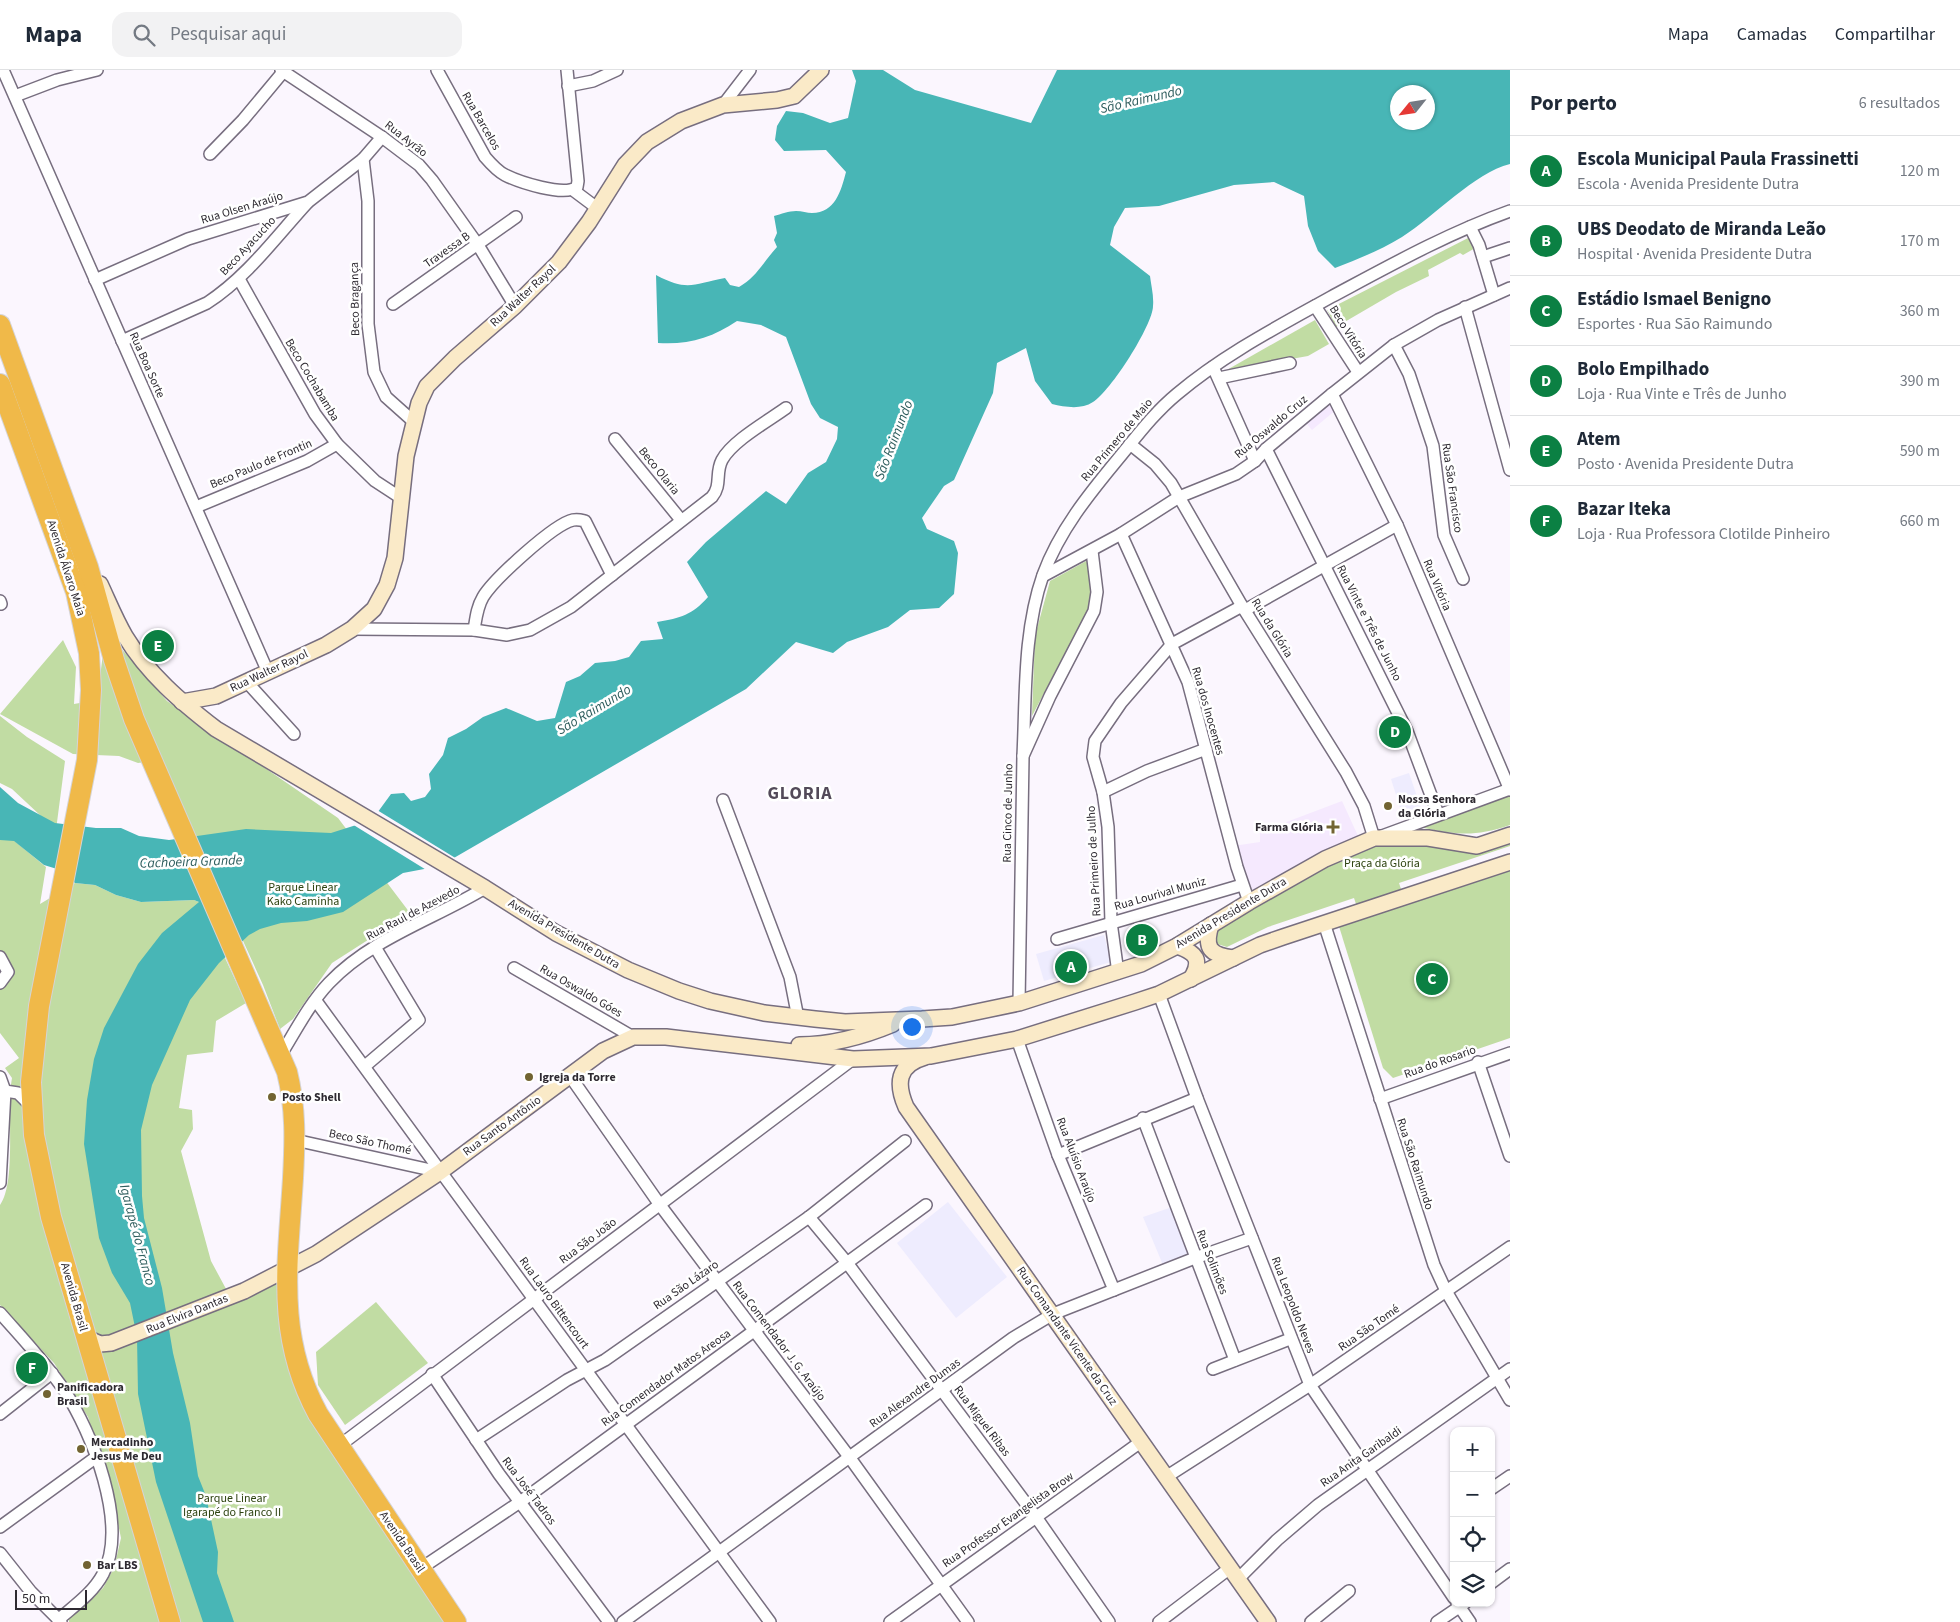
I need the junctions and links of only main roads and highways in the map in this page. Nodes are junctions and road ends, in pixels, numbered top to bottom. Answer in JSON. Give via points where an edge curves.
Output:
{"nodes":[{"id":1,"x":0,"y":325,"type":"edge"},
{"id":2,"x":0,"y":384,"type":"edge"},
{"id":3,"x":47,"y":964,"type":"joint"},
{"id":4,"x":256,"y":1003,"type":"joint"},
{"id":5,"x":170,"y":1622,"type":"edge"},
{"id":6,"x":456,"y":1622,"type":"edge"}],
"edges":[{"from":1,"to":4,"type":"highway","name":"Avenida Álvaro Maia","via":[[88,567],[121,683],[155,772]]},
{"from":2,"to":3,"type":"highway","name":"Avenida Álvaro Maia","via":[[67,562],[89,653],[92,690],[87,760]]},
{"from":3,"to":5,"type":"highway","name":"Avenida Brasil","via":[[25,1088],[33,1113],[44,1190]]},
{"from":4,"to":6,"type":"highway","name":"Avenida Brasil","via":[[280,1056],[292,1095],[295,1140],[287,1270],[288,1319],[296,1367],[309,1398]]}]}
